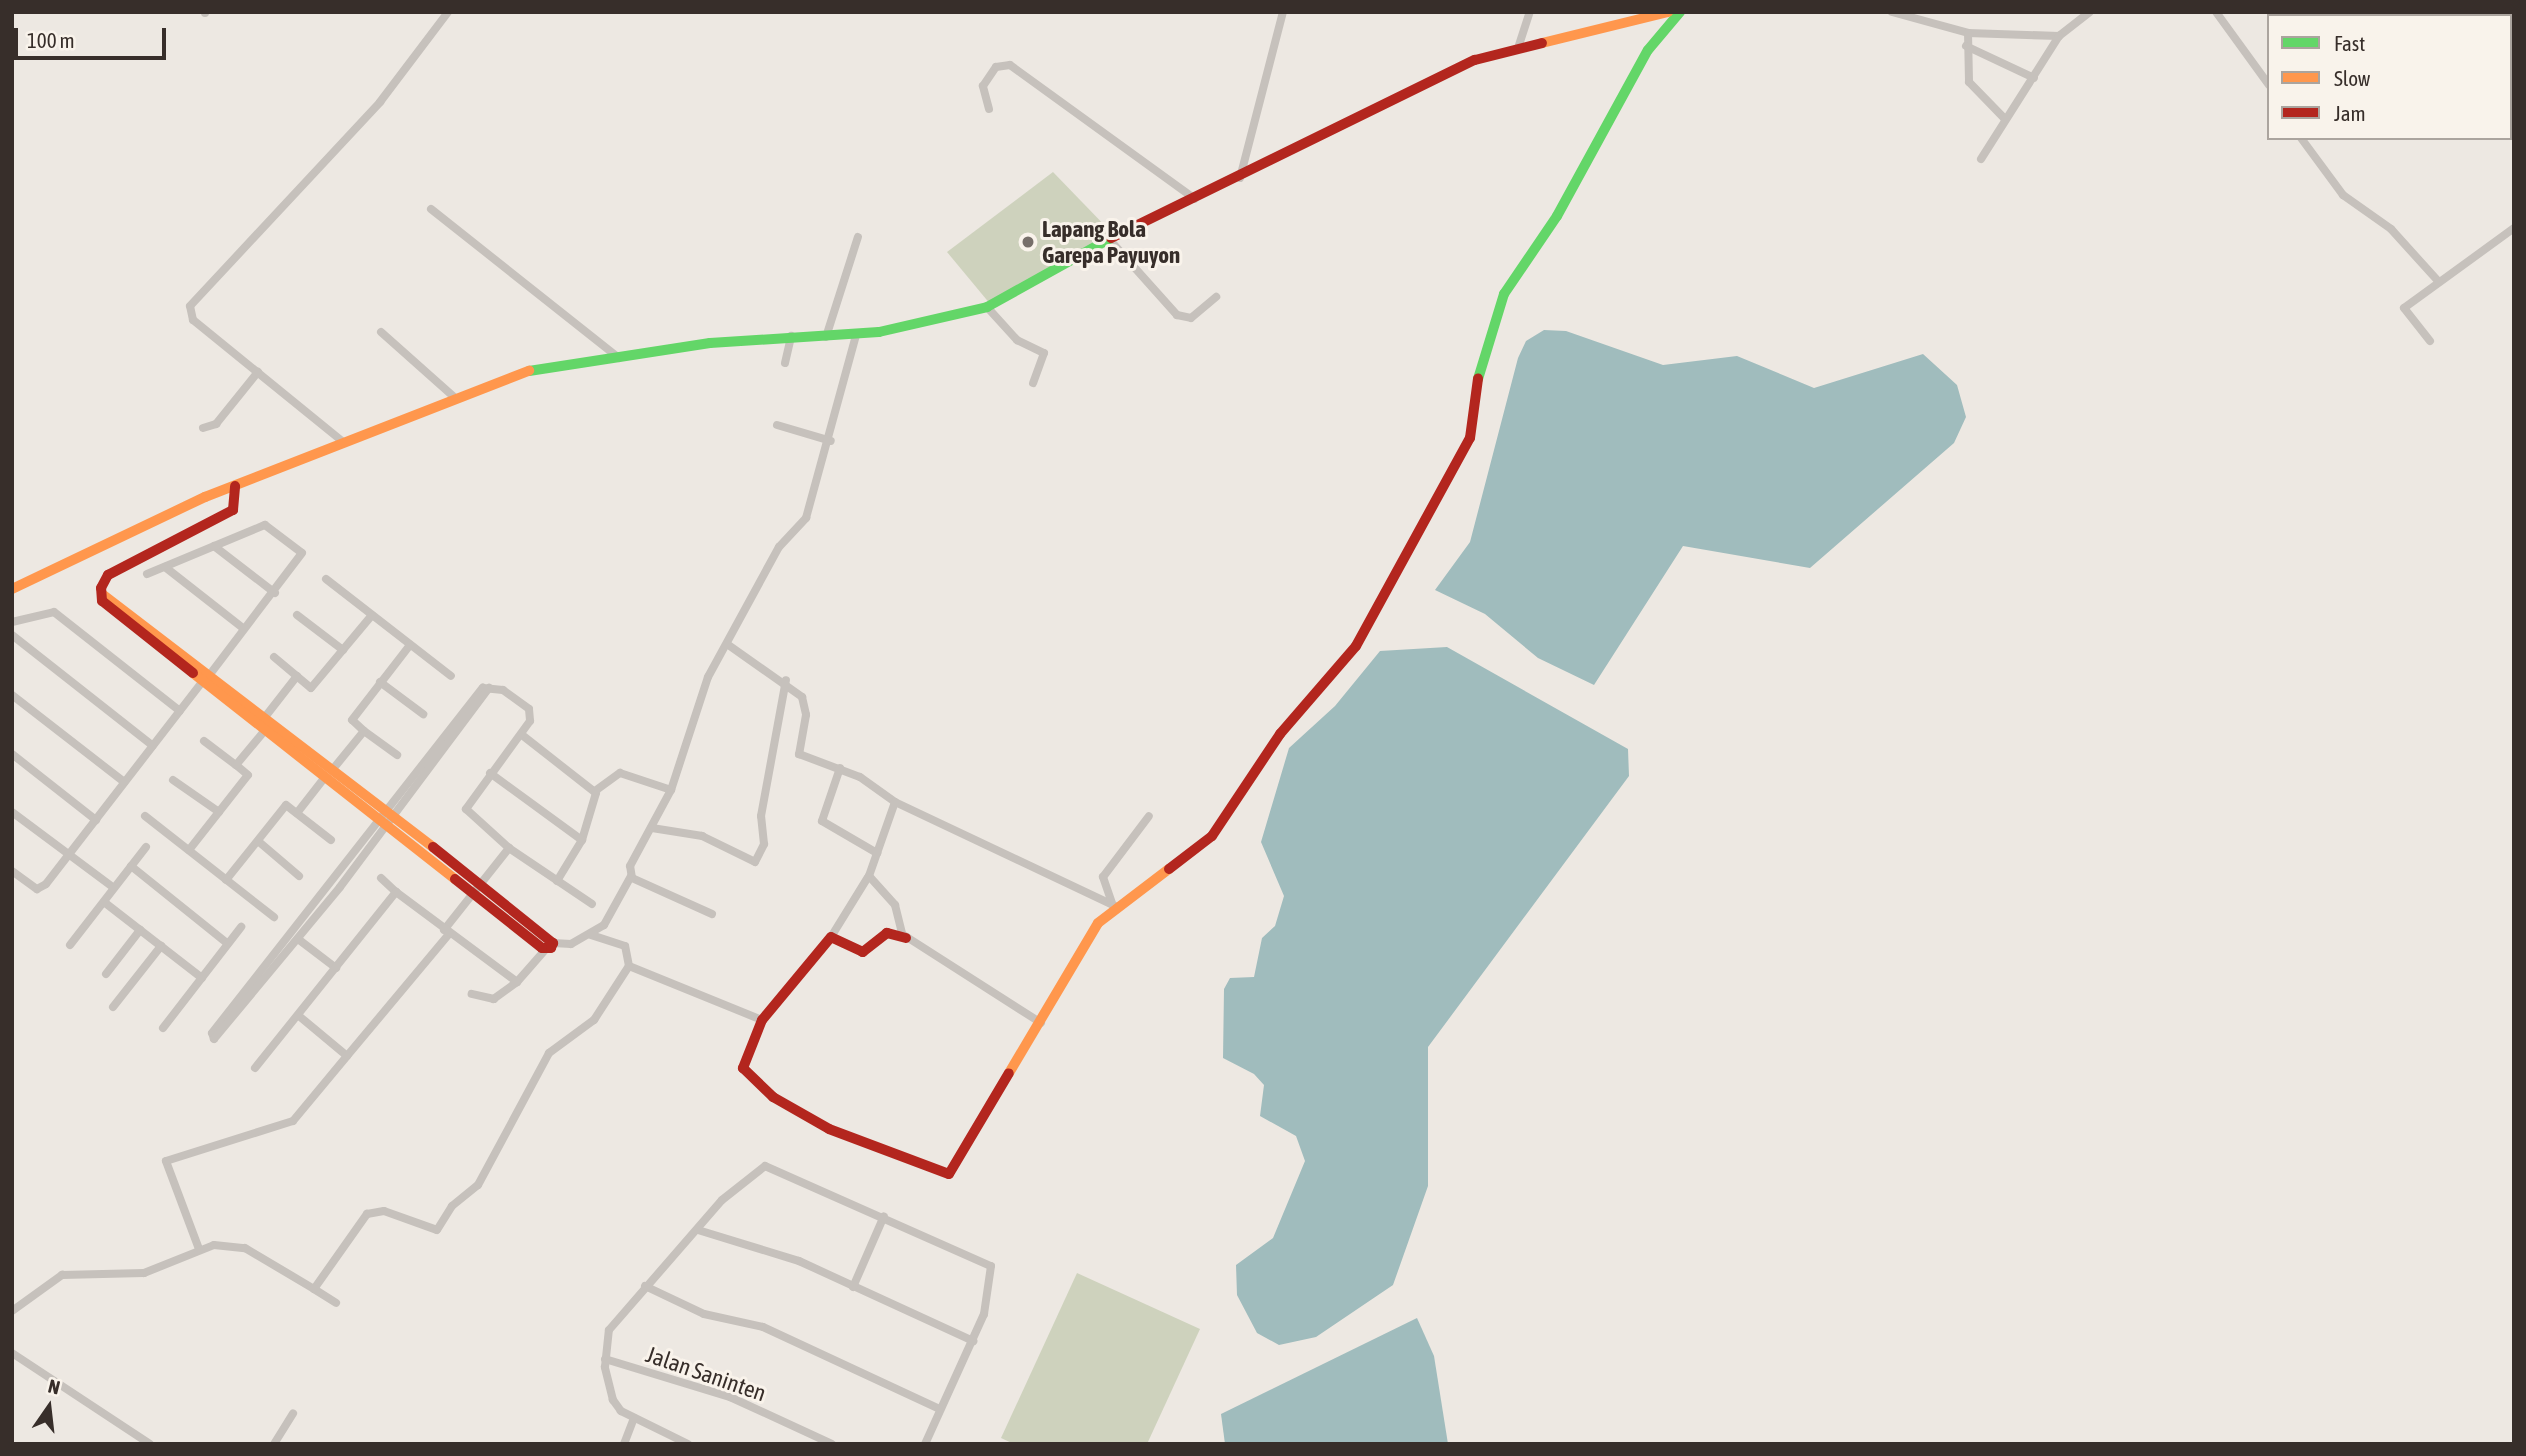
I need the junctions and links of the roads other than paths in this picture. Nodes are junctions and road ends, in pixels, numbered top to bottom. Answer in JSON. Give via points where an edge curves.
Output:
{"nodes":[{"id":1,"x":448,"y":12,"type":"edge"},
{"id":2,"x":1283,"y":12,"type":"edge"},
{"id":3,"x":1530,"y":12,"type":"edge"},
{"id":4,"x":1668,"y":12,"type":"edge"},
{"id":5,"x":1680,"y":12,"type":"edge"},
{"id":6,"x":1892,"y":12,"type":"edge"},
{"id":7,"x":2090,"y":12,"type":"edge"},
{"id":8,"x":2217,"y":12,"type":"edge"},
{"id":9,"x":1968,"y":33,"type":"junction"},
{"id":10,"x":2059,"y":36,"type":"junction"},
{"id":11,"x":1519,"y":45,"type":"junction"},
{"id":12,"x":1966,"y":46,"type":"junction"},
{"id":13,"x":2267,"y":77,"type":"edge"},
{"id":14,"x":2034,"y":78,"type":"junction"},
{"id":15,"x":989,"y":109,"type":"dead end"},
{"id":16,"x":2004,"y":118,"type":"junction"},
{"id":17,"x":2302,"y":140,"type":"edge"},
{"id":18,"x":1981,"y":159,"type":"dead end"},
{"id":19,"x":1239,"y":181,"type":"junction"},
{"id":20,"x":1195,"y":199,"type":"junction"},
{"id":21,"x":431,"y":209,"type":"dead end"},
{"id":22,"x":2514,"y":228,"type":"edge"},
{"id":23,"x":858,"y":237,"type":"dead end"},
{"id":24,"x":1109,"y":239,"type":"junction"},
{"id":25,"x":2438,"y":281,"type":"junction"},
{"id":26,"x":1216,"y":298,"type":"dead end"},
{"id":27,"x":986,"y":307,"type":"junction"},
{"id":28,"x":381,"y":332,"type":"dead end"},
{"id":29,"x":856,"y":335,"type":"junction"},
{"id":30,"x":791,"y":337,"type":"junction"},
{"id":31,"x":826,"y":337,"type":"junction"},
{"id":32,"x":2430,"y":341,"type":"dead end"},
{"id":33,"x":619,"y":358,"type":"junction"},
{"id":34,"x":785,"y":363,"type":"dead end"},
{"id":35,"x":258,"y":372,"type":"junction"},
{"id":36,"x":1033,"y":383,"type":"dead end"},
{"id":37,"x":455,"y":398,"type":"junction"},
{"id":38,"x":777,"y":425,"type":"dead end"},
{"id":39,"x":202,"y":428,"type":"dead end"},
{"id":40,"x":342,"y":441,"type":"junction"},
{"id":41,"x":831,"y":441,"type":"junction"},
{"id":42,"x":235,"y":486,"type":"junction"},
{"id":43,"x":214,"y":546,"type":"junction"},
{"id":44,"x":165,"y":567,"type":"junction"},
{"id":45,"x":147,"y":574,"type":"dead end"},
{"id":46,"x":326,"y":579,"type":"dead end"},
{"id":47,"x":12,"y":589,"type":"edge"},
{"id":48,"x":275,"y":593,"type":"junction"},
{"id":49,"x":298,"y":615,"type":"dead end"},
{"id":50,"x":372,"y":615,"type":"junction"},
{"id":51,"x":12,"y":622,"type":"edge"},
{"id":52,"x":244,"y":629,"type":"junction"},
{"id":53,"x":12,"y":635,"type":"edge"},
{"id":54,"x":727,"y":644,"type":"junction"},
{"id":55,"x":410,"y":645,"type":"junction"},
{"id":56,"x":343,"y":650,"type":"junction"},
{"id":57,"x":274,"y":657,"type":"dead end"},
{"id":58,"x":297,"y":676,"type":"junction"},
{"id":59,"x":451,"y":676,"type":"dead end"},
{"id":60,"x":207,"y":678,"type":"junction"},
{"id":61,"x":786,"y":680,"type":"junction"},
{"id":62,"x":380,"y":682,"type":"junction"},
{"id":63,"x":12,"y":695,"type":"edge"},
{"id":64,"x":180,"y":711,"type":"junction"},
{"id":65,"x":423,"y":714,"type":"dead end"},
{"id":66,"x":265,"y":717,"type":"junction"},
{"id":67,"x":266,"y":729,"type":"junction"},
{"id":68,"x":364,"y":731,"type":"junction"},
{"id":69,"x":522,"y":734,"type":"junction"},
{"id":70,"x":204,"y":741,"type":"dead end"},
{"id":71,"x":153,"y":746,"type":"junction"},
{"id":72,"x":12,"y":754,"type":"edge"},
{"id":73,"x":397,"y":755,"type":"dead end"},
{"id":74,"x":236,"y":765,"type":"junction"},
{"id":75,"x":841,"y":768,"type":"junction"},
{"id":76,"x":329,"y":773,"type":"junction"},
{"id":77,"x":490,"y":774,"type":"junction"},
{"id":78,"x":173,"y":780,"type":"dead end"},
{"id":79,"x":124,"y":782,"type":"junction"},
{"id":80,"x":595,"y":790,"type":"junction"},
{"id":81,"x":671,"y":790,"type":"junction"},
{"id":82,"x":895,"y":802,"type":"junction"},
{"id":83,"x":12,"y":812,"type":"edge"},
{"id":84,"x":219,"y":812,"type":"junction"},
{"id":85,"x":297,"y":813,"type":"junction"},
{"id":86,"x":145,"y":816,"type":"dead end"},
{"id":87,"x":1149,"y":816,"type":"dead end"},
{"id":88,"x":386,"y":818,"type":"junction"},
{"id":89,"x":96,"y":820,"type":"junction"},
{"id":90,"x":652,"y":828,"type":"junction"},
{"id":91,"x":371,"y":838,"type":"junction"},
{"id":92,"x":331,"y":840,"type":"dead end"},
{"id":93,"x":582,"y":840,"type":"junction"},
{"id":94,"x":258,"y":841,"type":"junction"},
{"id":95,"x":146,"y":847,"type":"dead end"},
{"id":96,"x":509,"y":848,"type":"junction"},
{"id":97,"x":189,"y":850,"type":"junction"},
{"id":98,"x":877,"y":853,"type":"junction"},
{"id":99,"x":68,"y":855,"type":"junction"},
{"id":100,"x":131,"y":866,"type":"junction"},
{"id":101,"x":12,"y":871,"type":"edge"},
{"id":102,"x":299,"y":876,"type":"dead end"},
{"id":103,"x":631,"y":876,"type":"junction"},
{"id":104,"x":869,"y":876,"type":"junction"},
{"id":105,"x":381,"y":878,"type":"dead end"},
{"id":106,"x":226,"y":880,"type":"junction"},
{"id":107,"x":332,"y":881,"type":"junction"},
{"id":108,"x":557,"y":881,"type":"junction"},
{"id":109,"x":340,"y":887,"type":"junction"},
{"id":110,"x":114,"y":888,"type":"junction"},
{"id":111,"x":475,"y":888,"type":"junction"},
{"id":112,"x":396,"y":892,"type":"junction"},
{"id":113,"x":104,"y":902,"type":"junction"},
{"id":114,"x":592,"y":904,"type":"dead end"},
{"id":115,"x":1115,"y":907,"type":"junction"},
{"id":116,"x":712,"y":914,"type":"dead end"},
{"id":117,"x":274,"y":917,"type":"dead end"},
{"id":118,"x":242,"y":927,"type":"dead end"},
{"id":119,"x":140,"y":930,"type":"junction"},
{"id":120,"x":447,"y":932,"type":"junction"},
{"id":121,"x":590,"y":935,"type":"junction"},
{"id":122,"x":831,"y":937,"type":"junction"},
{"id":123,"x":906,"y":938,"type":"junction"},
{"id":124,"x":298,"y":939,"type":"junction"},
{"id":125,"x":229,"y":944,"type":"junction"},
{"id":126,"x":70,"y":945,"type":"dead end"},
{"id":127,"x":161,"y":946,"type":"junction"},
{"id":128,"x":549,"y":946,"type":"junction"},
{"id":129,"x":629,"y":966,"type":"junction"},
{"id":130,"x":336,"y":968,"type":"junction"},
{"id":131,"x":106,"y":974,"type":"dead end"},
{"id":132,"x":202,"y":978,"type":"junction"},
{"id":133,"x":517,"y":982,"type":"junction"},
{"id":134,"x":253,"y":990,"type":"junction"},
{"id":135,"x":472,"y":994,"type":"dead end"},
{"id":136,"x":113,"y":1007,"type":"dead end"},
{"id":137,"x":299,"y":1016,"type":"junction"},
{"id":138,"x":762,"y":1020,"type":"junction"},
{"id":139,"x":1041,"y":1023,"type":"junction"},
{"id":140,"x":163,"y":1028,"type":"dead end"},
{"id":141,"x":346,"y":1056,"type":"junction"},
{"id":142,"x":255,"y":1068,"type":"dead end"},
{"id":143,"x":884,"y":1216,"type":"junction"},
{"id":144,"x":698,"y":1230,"type":"junction"},
{"id":145,"x":199,"y":1249,"type":"junction"},
{"id":146,"x":645,"y":1286,"type":"junction"},
{"id":147,"x":853,"y":1287,"type":"junction"},
{"id":148,"x":314,"y":1289,"type":"junction"},
{"id":149,"x":335,"y":1303,"type":"dead end"},
{"id":150,"x":12,"y":1311,"type":"edge"},
{"id":151,"x":973,"y":1340,"type":"junction"},
{"id":152,"x":12,"y":1353,"type":"edge"},
{"id":153,"x":606,"y":1359,"type":"junction"},
{"id":154,"x":940,"y":1409,"type":"junction"},
{"id":155,"x":293,"y":1414,"type":"dead end"},
{"id":156,"x":634,"y":1419,"type":"junction"},
{"id":157,"x":150,"y":1444,"type":"edge"},
{"id":158,"x":274,"y":1444,"type":"edge"},
{"id":159,"x":624,"y":1444,"type":"edge"},
{"id":160,"x":688,"y":1444,"type":"edge"},
{"id":161,"x":832,"y":1444,"type":"edge"},
{"id":162,"x":925,"y":1444,"type":"edge"}],
"edges":[{"from":1,"to":35,"type":"street","via":[[332,158],[190,306],[193,320]]},
{"from":2,"to":19,"type":"street"},
{"from":3,"to":11,"type":"street"},
{"from":4,"to":11,"type":"street"},
{"from":5,"to":115,"type":"street","via":[[1648,50],[1557,216],[1504,293],[1481,354],[1470,438],[1402,572],[1356,646],[1280,734],[1212,836]]},
{"from":6,"to":9,"type":"street"},
{"from":7,"to":10,"type":"street"},
{"from":8,"to":13,"type":"street"},
{"from":9,"to":10,"type":"street"},
{"from":9,"to":12,"type":"street"},
{"from":10,"to":14,"type":"street"},
{"from":11,"to":19,"type":"street","via":[[1434,79]]},
{"from":12,"to":14,"type":"street"},
{"from":12,"to":16,"type":"street","via":[[1969,82]]},
{"from":14,"to":16,"type":"street"},
{"from":15,"to":20,"type":"street","via":[[983,86],[996,66],[1010,65]]},
{"from":16,"to":18,"type":"street"},
{"from":17,"to":25,"type":"street","via":[[2343,195],[2391,229]]},
{"from":19,"to":20,"type":"street"},
{"from":20,"to":24,"type":"street"},
{"from":21,"to":33,"type":"street"},
{"from":22,"to":25,"type":"street"},
{"from":23,"to":31,"type":"street"},
{"from":24,"to":26,"type":"street","via":[[1177,315],[1191,318]]},
{"from":24,"to":27,"type":"street"},
{"from":25,"to":32,"type":"street","via":[[2404,308]]},
{"from":27,"to":29,"type":"street"},
{"from":27,"to":36,"type":"street","via":[[1017,340],[1044,352]]},
{"from":28,"to":37,"type":"street"},
{"from":29,"to":31,"type":"street"},
{"from":29,"to":41,"type":"street"},
{"from":30,"to":31,"type":"street"},
{"from":30,"to":33,"type":"street"},
{"from":30,"to":34,"type":"street"},
{"from":33,"to":37,"type":"street","via":[[526,372]]},
{"from":35,"to":39,"type":"street","via":[[216,424]]},
{"from":35,"to":40,"type":"street"},
{"from":37,"to":40,"type":"street"},
{"from":38,"to":41,"type":"street"},
{"from":40,"to":42,"type":"street"},
{"from":41,"to":54,"type":"street","via":[[806,518],[779,547]]},
{"from":42,"to":47,"type":"street"},
{"from":42,"to":60,"type":"street","via":[[235,505],[227,515],[108,575],[102,594],[102,601]]},
{"from":43,"to":44,"type":"street"},
{"from":43,"to":48,"type":"street"},
{"from":43,"to":48,"type":"street","via":[[257,526],[271,527],[303,557]]},
{"from":44,"to":45,"type":"street"},
{"from":44,"to":52,"type":"street"},
{"from":46,"to":50,"type":"street"},
{"from":48,"to":52,"type":"street"},
{"from":49,"to":56,"type":"street"},
{"from":50,"to":55,"type":"street"},
{"from":50,"to":56,"type":"street"},
{"from":51,"to":64,"type":"street","via":[[41,610],[54,612]]},
{"from":52,"to":60,"type":"street"},
{"from":53,"to":71,"type":"street"},
{"from":54,"to":61,"type":"street"},
{"from":54,"to":81,"type":"street","via":[[701,692]]},
{"from":55,"to":59,"type":"street"},
{"from":55,"to":62,"type":"street"},
{"from":56,"to":58,"type":"street","via":[[311,688]]},
{"from":57,"to":58,"type":"street"},
{"from":58,"to":66,"type":"street"},
{"from":60,"to":64,"type":"street"},
{"from":60,"to":66,"type":"street"},
{"from":60,"to":67,"type":"street"},
{"from":61,"to":75,"type":"street","via":[[805,704],[799,754]]},
{"from":61,"to":90,"type":"street","via":[[761,816],[764,844],[755,862],[702,836]]},
{"from":62,"to":65,"type":"street"},
{"from":62,"to":68,"type":"street","via":[[352,720]]},
{"from":63,"to":79,"type":"street"},
{"from":64,"to":71,"type":"street"},
{"from":66,"to":76,"type":"street"},
{"from":67,"to":74,"type":"street"},
{"from":67,"to":76,"type":"street"},
{"from":68,"to":73,"type":"street"},
{"from":68,"to":76,"type":"street"},
{"from":69,"to":77,"type":"street"},
{"from":69,"to":80,"type":"street"},
{"from":69,"to":88,"type":"street","via":[[529,709],[489,688],[478,692]]},
{"from":70,"to":74,"type":"street"},
{"from":71,"to":79,"type":"street"},
{"from":72,"to":89,"type":"street"},
{"from":74,"to":84,"type":"street","via":[[248,775]]},
{"from":75,"to":82,"type":"street"},
{"from":75,"to":98,"type":"street","via":[[822,821]]},
{"from":76,"to":85,"type":"street"},
{"from":76,"to":88,"type":"street"},
{"from":77,"to":93,"type":"street"},
{"from":77,"to":96,"type":"street","via":[[466,809]]},
{"from":78,"to":84,"type":"street"},
{"from":79,"to":89,"type":"street"},
{"from":80,"to":81,"type":"street","via":[[620,773]]},
{"from":80,"to":93,"type":"street"},
{"from":81,"to":90,"type":"street"},
{"from":82,"to":98,"type":"street"},
{"from":82,"to":115,"type":"street"},
{"from":83,"to":99,"type":"street"},
{"from":84,"to":97,"type":"street"},
{"from":85,"to":92,"type":"street"},
{"from":85,"to":94,"type":"street","via":[[286,805]]},
{"from":86,"to":97,"type":"street"},
{"from":87,"to":115,"type":"street","via":[[1103,877]]},
{"from":88,"to":91,"type":"street"},
{"from":88,"to":111,"type":"street"},
{"from":89,"to":99,"type":"street"},
{"from":90,"to":103,"type":"street"},
{"from":91,"to":107,"type":"street"},
{"from":91,"to":109,"type":"street"},
{"from":93,"to":108,"type":"street"},
{"from":94,"to":102,"type":"street"},
{"from":94,"to":106,"type":"street"},
{"from":95,"to":100,"type":"street"},
{"from":96,"to":108,"type":"street"},
{"from":96,"to":111,"type":"street"},
{"from":97,"to":106,"type":"street"},
{"from":98,"to":104,"type":"street"},
{"from":99,"to":101,"type":"street","via":[[41,889]]},
{"from":99,"to":110,"type":"street"},
{"from":100,"to":110,"type":"street"},
{"from":100,"to":125,"type":"street"},
{"from":103,"to":116,"type":"street"},
{"from":103,"to":121,"type":"street","via":[[609,919]]},
{"from":104,"to":122,"type":"street"},
{"from":104,"to":123,"type":"street","via":[[895,905]]},
{"from":105,"to":112,"type":"street"},
{"from":106,"to":117,"type":"street"},
{"from":107,"to":109,"type":"street"},
{"from":107,"to":134,"type":"street"},
{"from":108,"to":114,"type":"street"},
{"from":109,"to":124,"type":"street"},
{"from":110,"to":113,"type":"street"},
{"from":111,"to":120,"type":"street"},
{"from":111,"to":128,"type":"street"},
{"from":112,"to":120,"type":"street"},
{"from":112,"to":130,"type":"street"},
{"from":113,"to":119,"type":"street"},
{"from":113,"to":126,"type":"street"},
{"from":115,"to":139,"type":"street","via":[[1091,934]]},
{"from":118,"to":125,"type":"street"},
{"from":119,"to":127,"type":"street"},
{"from":119,"to":131,"type":"street"},
{"from":120,"to":133,"type":"street"},
{"from":120,"to":141,"type":"street"},
{"from":121,"to":128,"type":"street","via":[[571,944]]},
{"from":121,"to":129,"type":"street","via":[[625,946]]},
{"from":122,"to":123,"type":"street","via":[[863,952],[887,933]]},
{"from":122,"to":138,"type":"street"},
{"from":123,"to":139,"type":"street"},
{"from":124,"to":130,"type":"street"},
{"from":124,"to":134,"type":"street"},
{"from":125,"to":132,"type":"street"},
{"from":127,"to":132,"type":"street"},
{"from":127,"to":136,"type":"street"},
{"from":128,"to":133,"type":"street"},
{"from":129,"to":138,"type":"street"},
{"from":129,"to":148,"type":"street","via":[[594,1020],[549,1053],[478,1185],[452,1206],[437,1230],[384,1211],[367,1214]]},
{"from":130,"to":137,"type":"street"},
{"from":132,"to":140,"type":"street"},
{"from":133,"to":135,"type":"street","via":[[494,999]]},
{"from":134,"to":134,"type":"street","via":[[214,1039],[212,1033]]},
{"from":137,"to":141,"type":"street"},
{"from":137,"to":142,"type":"street"},
{"from":138,"to":139,"type":"street","via":[[743,1062],[750,1079],[829,1129],[949,1174]]},
{"from":141,"to":145,"type":"street","via":[[293,1121],[166,1161]]},
{"from":143,"to":144,"type":"street","via":[[765,1166],[749,1173]]},
{"from":143,"to":147,"type":"street"},
{"from":143,"to":151,"type":"street","via":[[991,1266],[992,1285]]},
{"from":144,"to":146,"type":"street"},
{"from":144,"to":147,"type":"street","via":[[789,1257]]},
{"from":145,"to":148,"type":"street","via":[[245,1248]]},
{"from":145,"to":150,"type":"street","via":[[144,1273],[62,1275]]},
{"from":146,"to":153,"type":"street","via":[[609,1330]]},
{"from":146,"to":154,"type":"street","via":[[704,1314],[763,1327]]},
{"from":147,"to":151,"type":"street"},
{"from":148,"to":149,"type":"street"},
{"from":151,"to":154,"type":"street"},
{"from":152,"to":157,"type":"street"},
{"from":153,"to":156,"type":"street","via":[[607,1388]]},
{"from":153,"to":161,"type":"street","name":"Jalan Saninten","via":[[730,1397]]},
{"from":154,"to":162,"type":"street"},
{"from":155,"to":158,"type":"street"},
{"from":156,"to":159,"type":"street"},
{"from":156,"to":160,"type":"street"}]}
